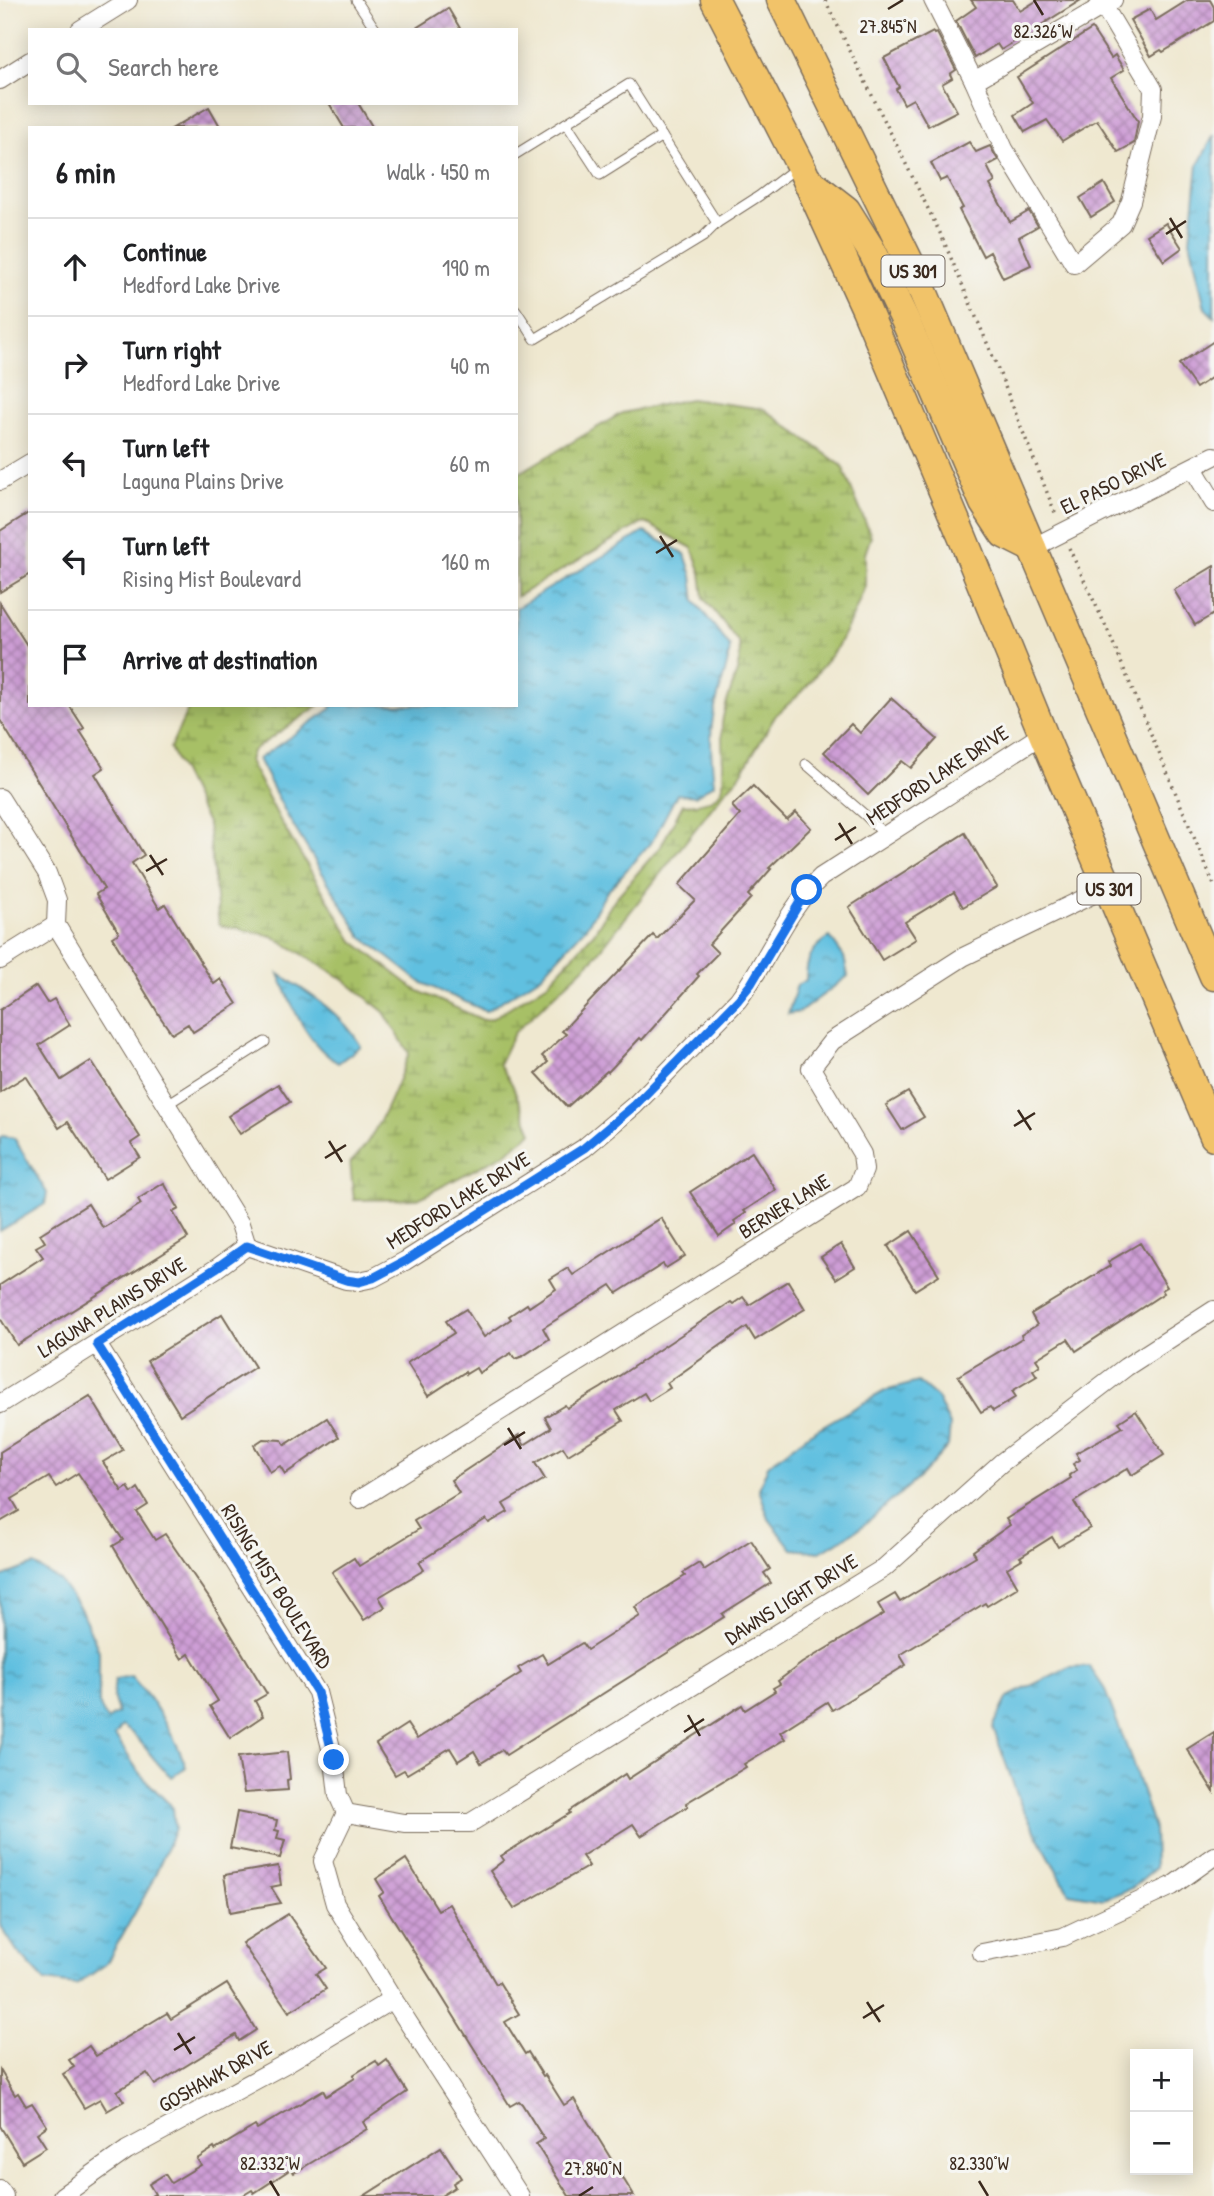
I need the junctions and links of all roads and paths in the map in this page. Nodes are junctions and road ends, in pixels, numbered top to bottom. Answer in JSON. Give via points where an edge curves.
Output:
{"nodes":[{"id":1,"x":128,"y":0,"type":"edge"},
{"id":2,"x":356,"y":0,"type":"edge"},
{"id":3,"x":715,"y":0,"type":"edge"},
{"id":4,"x":781,"y":0,"type":"edge"},
{"id":5,"x":825,"y":0,"type":"edge"},
{"id":6,"x":933,"y":0,"type":"edge"},
{"id":7,"x":1105,"y":2,"type":"edge"},
{"id":8,"x":83,"y":28,"type":"edge"},
{"id":9,"x":375,"y":28,"type":"edge"},
{"id":10,"x":28,"y":62,"type":"edge"},
{"id":11,"x":0,"y":80,"type":"edge"},
{"id":12,"x":974,"y":81,"type":"junction"},
{"id":13,"x":566,"y":123,"type":"junction"},
{"id":14,"x":662,"y":136,"type":"junction"},
{"id":15,"x":518,"y":153,"type":"edge"},
{"id":16,"x":804,"y":173,"type":"junction"},
{"id":17,"x":717,"y":223,"type":"junction"},
{"id":18,"x":518,"y":313,"type":"edge"},
{"id":19,"x":1214,"y":456,"type":"edge"},
{"id":20,"x":28,"y":464,"type":"edge"},
{"id":21,"x":1193,"y":468,"type":"junction"},
{"id":22,"x":0,"y":481,"type":"edge"},
{"id":23,"x":1214,"y":503,"type":"edge"},
{"id":24,"x":1052,"y":504,"type":"dead end"},
{"id":25,"x":1032,"y":548,"type":"junction"},
{"id":26,"x":1075,"y":562,"type":"dead end"},
{"id":27,"x":1043,"y":734,"type":"junction"},
{"id":28,"x":806,"y":764,"type":"dead end"},
{"id":29,"x":0,"y":798,"type":"edge"},
{"id":30,"x":886,"y":836,"type":"junction"},
{"id":31,"x":1214,"y":885,"type":"edge"},
{"id":32,"x":1108,"y":887,"type":"junction"},
{"id":33,"x":56,"y":925,"type":"junction"},
{"id":34,"x":0,"y":960,"type":"edge"},
{"id":35,"x":1214,"y":976,"type":"edge"},
{"id":36,"x":265,"y":1042,"type":"dead end"},
{"id":37,"x":166,"y":1105,"type":"junction"},
{"id":38,"x":1214,"y":1136,"type":"edge"},
{"id":39,"x":247,"y":1246,"type":"junction"},
{"id":40,"x":1214,"y":1310,"type":"edge"},
{"id":41,"x":97,"y":1344,"type":"junction"},
{"id":42,"x":0,"y":1404,"type":"edge"},
{"id":43,"x":360,"y":1499,"type":"dead end"},
{"id":44,"x":346,"y":1813,"type":"junction"},
{"id":45,"x":1214,"y":1856,"type":"edge"},
{"id":46,"x":982,"y":1953,"type":"dead end"},
{"id":47,"x":393,"y":1999,"type":"junction"},
{"id":48,"x":0,"y":2190,"type":"edge"},
{"id":49,"x":4,"y":2196,"type":"edge"},
{"id":50,"x":62,"y":2196,"type":"edge"},
{"id":51,"x":520,"y":2196,"type":"edge"}],
"edges":[{"from":1,"to":8,"type":"street"},
{"from":2,"to":9,"type":"lane"},
{"from":3,"to":16,"type":"main road","number":"US 301"},
{"from":4,"to":25,"type":"main road","number":"US 301","via":[[919,282]]},
{"from":5,"to":24,"type":"path","via":[[942,237]]},
{"from":6,"to":12,"type":"street"},
{"from":7,"to":12,"type":"street"},
{"from":7,"to":12,"type":"street","via":[[1153,89],[1152,116],[1121,224],[1074,264],[1004,149]]},
{"from":10,"to":11,"type":"street"},
{"from":13,"to":14,"type":"lane","via":[[600,176]]},
{"from":13,"to":14,"type":"lane","via":[[629,83]]},
{"from":13,"to":15,"type":"lane"},
{"from":14,"to":17,"type":"lane"},
{"from":16,"to":17,"type":"lane"},
{"from":16,"to":25,"type":"main road","via":[[846,210],[873,253],[984,503],[1004,534]]},
{"from":16,"to":27,"type":"main road","number":"US 301","via":[[866,309]]},
{"from":17,"to":18,"type":"lane","via":[[703,237],[534,338]]},
{"from":19,"to":21,"type":"street","name":"EL PASO DRIVE"},
{"from":20,"to":22,"type":"street"},
{"from":21,"to":23,"type":"street"},
{"from":21,"to":25,"type":"street","name":"EL PASO DRIVE"},
{"from":25,"to":35,"type":"main road","number":"US 301"},
{"from":26,"to":31,"type":"path"},
{"from":27,"to":30,"type":"street","name":"MEDFORD LAKE DRIVE"},
{"from":27,"to":32,"type":"main road","number":"US 301"},
{"from":28,"to":30,"type":"lane"},
{"from":29,"to":33,"type":"street","via":[[47,873],[57,900]]},
{"from":30,"to":39,"type":"street","name":"MEDFORD LAKE DRIVE","via":[[807,890],[738,1000],[635,1105],[584,1148],[373,1278],[346,1280]]},
{"from":32,"to":38,"type":"main road","number":"US 301"},
{"from":32,"to":43,"type":"street","name":"BERNER LANE","via":[[963,957],[832,1041],[811,1068],[862,1154],[864,1170],[857,1187]]},
{"from":33,"to":34,"type":"street"},
{"from":33,"to":37,"type":"street"},
{"from":36,"to":37,"type":"lane"},
{"from":37,"to":39,"type":"street","via":[[240,1224]]},
{"from":39,"to":41,"type":"street","name":"LAGUNA PLAINS DRIVE"},
{"from":40,"to":44,"type":"street","name":"DAWNS LIGHT DRIVE","via":[[1126,1367],[1002,1463],[884,1568],[470,1824],[404,1823]]},
{"from":41,"to":42,"type":"street","name":"LAGUNA PLAINS DRIVE"},
{"from":41,"to":44,"type":"street","name":"RISING MIST BOULEVARD","via":[[317,1692],[338,1795]]},
{"from":44,"to":47,"type":"street","via":[[323,1861],[335,1905]]},
{"from":45,"to":46,"type":"street","via":[[1172,1886],[1063,1937]]},
{"from":47,"to":50,"type":"street","name":"GOSHAWK DRIVE","via":[[127,2150]]},
{"from":47,"to":51,"type":"street"},
{"from":48,"to":49,"type":"street"}]}
